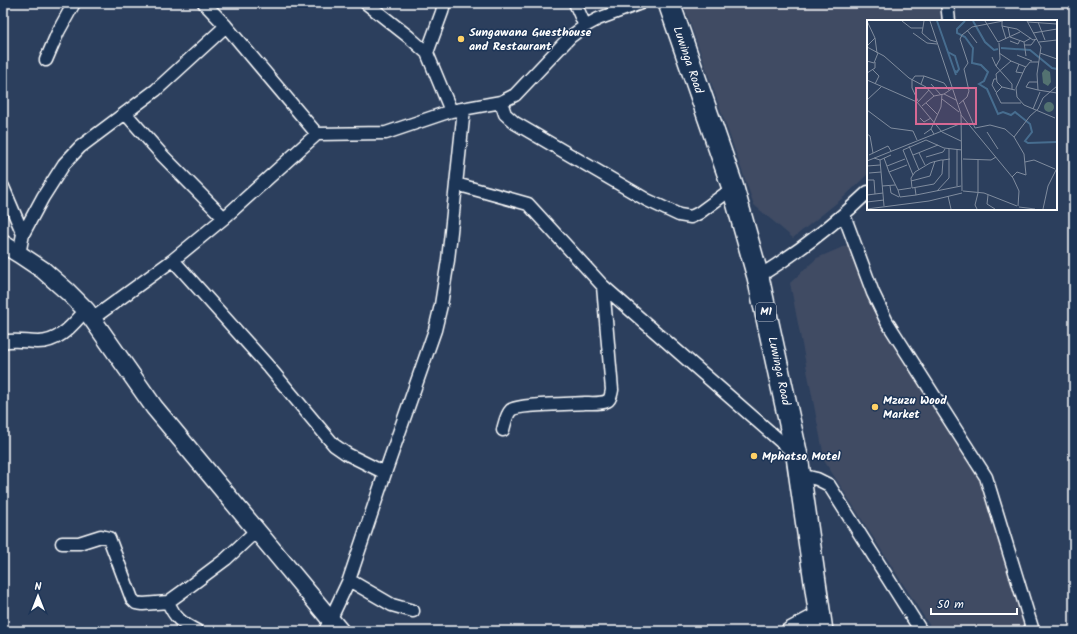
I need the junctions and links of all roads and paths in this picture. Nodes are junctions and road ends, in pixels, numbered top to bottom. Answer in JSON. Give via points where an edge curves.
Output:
{"nodes":[{"id":1,"x":74,"y":3,"type":"edge"},
{"id":2,"x":366,"y":3,"type":"edge"},
{"id":3,"x":444,"y":3,"type":"edge"},
{"id":4,"x":575,"y":3,"type":"edge"},
{"id":5,"x":641,"y":3,"type":"edge"},
{"id":6,"x":669,"y":3,"type":"edge"},
{"id":7,"x":947,"y":3,"type":"edge"},
{"id":8,"x":208,"y":4,"type":"edge"},
{"id":9,"x":949,"y":20,"type":"edge"},
{"id":10,"x":226,"y":26,"type":"junction"},
{"id":11,"x":585,"y":26,"type":"junction"},
{"id":12,"x":427,"y":53,"type":"junction"},
{"id":13,"x":46,"y":60,"type":"dead end"},
{"id":14,"x":501,"y":102,"type":"junction"},
{"id":15,"x":464,"y":109,"type":"junction"},
{"id":16,"x":451,"y":111,"type":"junction"},
{"id":17,"x":126,"y":114,"type":"junction"},
{"id":18,"x":317,"y":134,"type":"junction"},
{"id":19,"x":456,"y":184,"type":"junction"},
{"id":20,"x":3,"y":187,"type":"edge"},
{"id":21,"x":733,"y":188,"type":"junction"},
{"id":22,"x":867,"y":193,"type":"edge"},
{"id":23,"x":844,"y":215,"type":"junction"},
{"id":24,"x":224,"y":218,"type":"junction"},
{"id":25,"x":23,"y":234,"type":"junction"},
{"id":26,"x":3,"y":244,"type":"edge"},
{"id":27,"x":19,"y":254,"type":"junction"},
{"id":28,"x":173,"y":260,"type":"junction"},
{"id":29,"x":758,"y":277,"type":"junction"},
{"id":30,"x":603,"y":286,"type":"junction"},
{"id":31,"x":89,"y":315,"type":"junction"},
{"id":32,"x":3,"y":342,"type":"edge"},
{"id":33,"x":503,"y":430,"type":"dead end"},
{"id":34,"x":799,"y":465,"type":"junction"},
{"id":35,"x":385,"y":473,"type":"junction"},
{"id":36,"x":256,"y":531,"type":"junction"},
{"id":37,"x":62,"y":543,"type":"dead end"},
{"id":38,"x":349,"y":580,"type":"junction"},
{"id":39,"x":168,"y":602,"type":"junction"},
{"id":40,"x":413,"y":611,"type":"dead end"},
{"id":41,"x":821,"y":623,"type":"edge"},
{"id":42,"x":332,"y":627,"type":"edge"},
{"id":43,"x":197,"y":631,"type":"edge"},
{"id":44,"x":790,"y":631,"type":"edge"},
{"id":45,"x":921,"y":631,"type":"edge"},
{"id":46,"x":1033,"y":631,"type":"edge"}],
"edges":[{"from":1,"to":13,"type":"street"},
{"from":2,"to":12,"type":"street"},
{"from":3,"to":12,"type":"street"},
{"from":4,"to":11,"type":"street"},
{"from":5,"to":11,"type":"street"},
{"from":6,"to":21,"type":"highway","name":"Luwinga Road","number":"M1"},
{"from":7,"to":9,"type":"street"},
{"from":8,"to":10,"type":"street"},
{"from":10,"to":17,"type":"street"},
{"from":10,"to":18,"type":"street"},
{"from":11,"to":14,"type":"street","via":[[570,37],[515,94]]},
{"from":12,"to":16,"type":"street"},
{"from":14,"to":15,"type":"street"},
{"from":14,"to":21,"type":"street","via":[[505,114],[515,123],[647,200],[680,215],[691,217],[699,213]]},
{"from":15,"to":16,"type":"street"},
{"from":15,"to":19,"type":"street"},
{"from":16,"to":18,"type":"street","via":[[386,133]]},
{"from":17,"to":24,"type":"street"},
{"from":17,"to":25,"type":"street","via":[[80,147],[64,164]]},
{"from":18,"to":24,"type":"street"},
{"from":19,"to":30,"type":"street","via":[[528,204]]},
{"from":19,"to":35,"type":"street","via":[[441,304],[426,356]]},
{"from":20,"to":25,"type":"street"},
{"from":21,"to":29,"type":"highway","name":"Luwinga Road","number":"M1"},
{"from":22,"to":23,"type":"street"},
{"from":23,"to":29,"type":"street","via":[[787,259]]},
{"from":23,"to":46,"type":"street","via":[[873,293],[887,322],[986,477]]},
{"from":24,"to":28,"type":"street"},
{"from":25,"to":27,"type":"street"},
{"from":26,"to":27,"type":"street"},
{"from":27,"to":31,"type":"street","via":[[43,270]]},
{"from":28,"to":31,"type":"street"},
{"from":28,"to":35,"type":"street","via":[[268,366],[334,445]]},
{"from":29,"to":34,"type":"highway","name":"Luwinga Road","number":"M1"},
{"from":30,"to":33,"type":"street","via":[[612,390],[610,398],[594,403],[513,408],[506,418]]},
{"from":30,"to":34,"type":"street"},
{"from":31,"to":32,"type":"street","via":[[58,338],[49,341]]},
{"from":31,"to":36,"type":"street","via":[[154,407]]},
{"from":34,"to":41,"type":"highway","name":"Luwinga Road","number":"M1"},
{"from":34,"to":45,"type":"street","via":[[829,485]]},
{"from":35,"to":38,"type":"street"},
{"from":36,"to":39,"type":"street","via":[[226,559]]},
{"from":36,"to":42,"type":"street"},
{"from":37,"to":39,"type":"street","via":[[78,543],[102,536],[109,538],[132,599],[136,603],[144,604]]},
{"from":38,"to":40,"type":"street","via":[[392,605]]},
{"from":38,"to":42,"type":"street"},
{"from":39,"to":43,"type":"street","via":[[178,620]]},
{"from":41,"to":44,"type":"street"}]}
